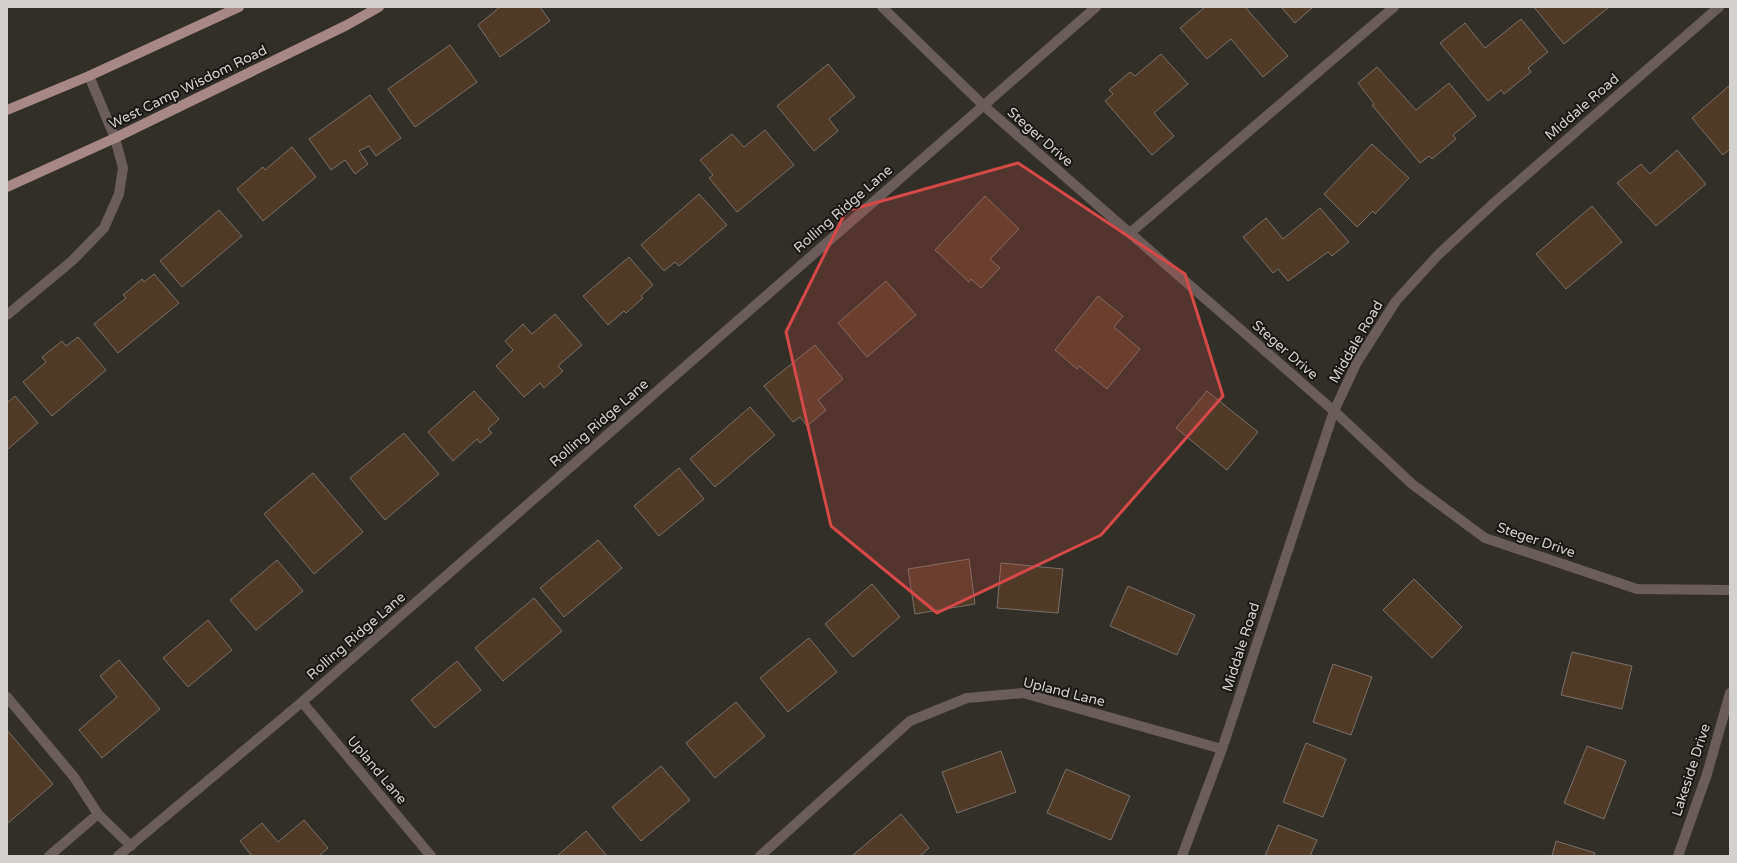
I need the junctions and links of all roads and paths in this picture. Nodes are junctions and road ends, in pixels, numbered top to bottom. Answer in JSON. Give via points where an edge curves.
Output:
{"nodes":[{"id":1,"x":239,"y":7,"type":"edge"},
{"id":2,"x":379,"y":7,"type":"edge"},
{"id":3,"x":882,"y":7,"type":"edge"},
{"id":4,"x":1096,"y":7,"type":"edge"},
{"id":5,"x":1394,"y":7,"type":"edge"},
{"id":6,"x":1719,"y":7,"type":"edge"},
{"id":7,"x":90,"y":76,"type":"junction"},
{"id":8,"x":983,"y":105,"type":"junction"},
{"id":9,"x":7,"y":110,"type":"edge"},
{"id":10,"x":115,"y":138,"type":"junction"},
{"id":11,"x":7,"y":187,"type":"edge"},
{"id":12,"x":1130,"y":233,"type":"junction"},
{"id":13,"x":7,"y":315,"type":"edge"},
{"id":14,"x":1334,"y":411,"type":"junction"},
{"id":15,"x":1730,"y":590,"type":"edge"},
{"id":16,"x":1730,"y":693,"type":"edge"},
{"id":17,"x":7,"y":697,"type":"edge"},
{"id":18,"x":302,"y":702,"type":"junction"},
{"id":19,"x":1222,"y":749,"type":"junction"},
{"id":20,"x":98,"y":814,"type":"junction"},
{"id":21,"x":131,"y":846,"type":"junction"},
{"id":22,"x":49,"y":856,"type":"edge"},
{"id":23,"x":118,"y":856,"type":"edge"},
{"id":24,"x":430,"y":856,"type":"edge"},
{"id":25,"x":760,"y":856,"type":"edge"},
{"id":26,"x":1182,"y":856,"type":"edge"},
{"id":27,"x":1678,"y":856,"type":"edge"}],
"edges":[{"from":1,"to":7,"type":"main road"},
{"from":2,"to":10,"type":"main road","name":"West Camp Wisdom Road"},
{"from":3,"to":8,"type":"street","name":"Steger Drive"},
{"from":4,"to":8,"type":"street","name":"Rolling Ridge Lane"},
{"from":5,"to":12,"type":"street"},
{"from":6,"to":14,"type":"street","name":"Middale Road","via":[[1495,202],[1438,255],[1396,301],[1357,362]]},
{"from":7,"to":9,"type":"main road"},
{"from":7,"to":10,"type":"street"},
{"from":8,"to":12,"type":"street","name":"Steger Drive"},
{"from":8,"to":18,"type":"street","name":"Rolling Ridge Lane"},
{"from":10,"to":11,"type":"main road","name":"West Camp Wisdom Road"},
{"from":10,"to":13,"type":"street","via":[[124,168],[119,194],[104,228],[73,260]]},
{"from":12,"to":14,"type":"street","name":"Steger Drive"},
{"from":14,"to":15,"type":"street","name":"Steger Drive","via":[[1412,484],[1485,538],[1637,589]]},
{"from":14,"to":19,"type":"street","name":"Middale Road"},
{"from":16,"to":27,"type":"street","name":"Lakeside Drive","via":[[1707,774]]},
{"from":17,"to":20,"type":"street","via":[[74,777]]},
{"from":18,"to":21,"type":"street","name":"Rolling Ridge Lane"},
{"from":18,"to":24,"type":"street","name":"Upland Lane"},
{"from":19,"to":25,"type":"street","name":"Upland Lane","via":[[1023,694],[967,698],[910,721]]},
{"from":19,"to":26,"type":"street","name":"Middale Road"},
{"from":20,"to":21,"type":"street"},
{"from":20,"to":22,"type":"street"},
{"from":21,"to":23,"type":"street","name":"Rolling Ridge Lane"}]}
